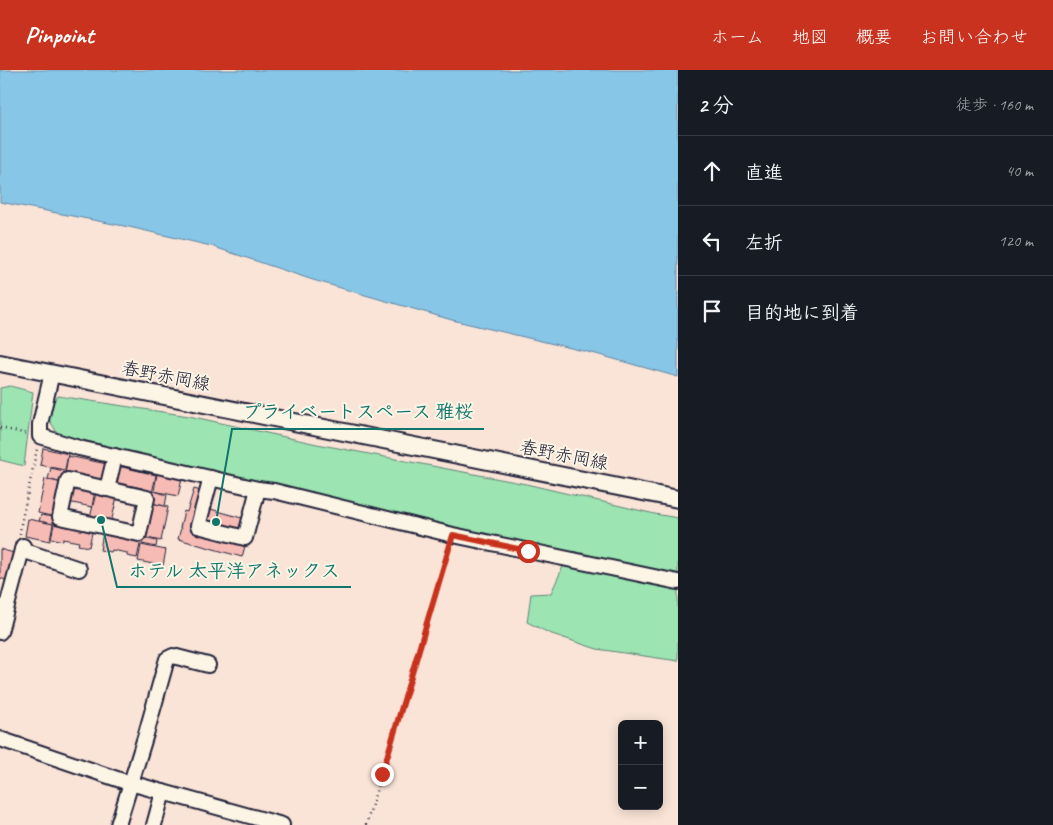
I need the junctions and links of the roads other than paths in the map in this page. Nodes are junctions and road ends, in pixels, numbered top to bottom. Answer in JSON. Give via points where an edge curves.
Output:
{"nodes":[{"id":1,"x":0,"y":363,"type":"edge"},
{"id":2,"x":52,"y":373,"type":"junction"},
{"id":3,"x":115,"y":456,"type":"junction"},
{"id":4,"x":211,"y":478,"type":"junction"},
{"id":5,"x":107,"y":489,"type":"junction"},
{"id":6,"x":258,"y":489,"type":"junction"},
{"id":7,"x":678,"y":499,"type":"edge"},
{"id":8,"x":79,"y":569,"type":"dead end"},
{"id":9,"x":678,"y":582,"type":"edge"},
{"id":10,"x":0,"y":632,"type":"edge"},
{"id":11,"x":208,"y":664,"type":"dead end"},
{"id":12,"x":0,"y":739,"type":"edge"},
{"id":13,"x":130,"y":783,"type":"junction"},
{"id":14,"x":163,"y":792,"type":"junction"},
{"id":15,"x":118,"y":825,"type":"edge"},
{"id":16,"x":154,"y":825,"type":"edge"},
{"id":17,"x":282,"y":825,"type":"edge"}],
"edges":[{"from":1,"to":2,"type":"main road","name":"春野赤岡線"},
{"from":2,"to":3,"type":"street","via":[[40,436]]},
{"from":2,"to":7,"type":"main road","name":"春野赤岡線"},
{"from":3,"to":4,"type":"street"},
{"from":3,"to":5,"type":"street"},
{"from":4,"to":6,"type":"street"},
{"from":4,"to":6,"type":"street","via":[[198,526],[244,538]]},
{"from":5,"to":5,"type":"street","via":[[68,480],[60,517],[139,534],[147,498]]},
{"from":6,"to":9,"type":"street","via":[[453,535]]},
{"from":8,"to":10,"type":"street","via":[[23,548]]},
{"from":11,"to":13,"type":"street","via":[[173,656],[167,659]]},
{"from":12,"to":13,"type":"street"},
{"from":13,"to":14,"type":"street"},
{"from":13,"to":15,"type":"street"},
{"from":14,"to":16,"type":"street"},
{"from":14,"to":17,"type":"street"}]}
